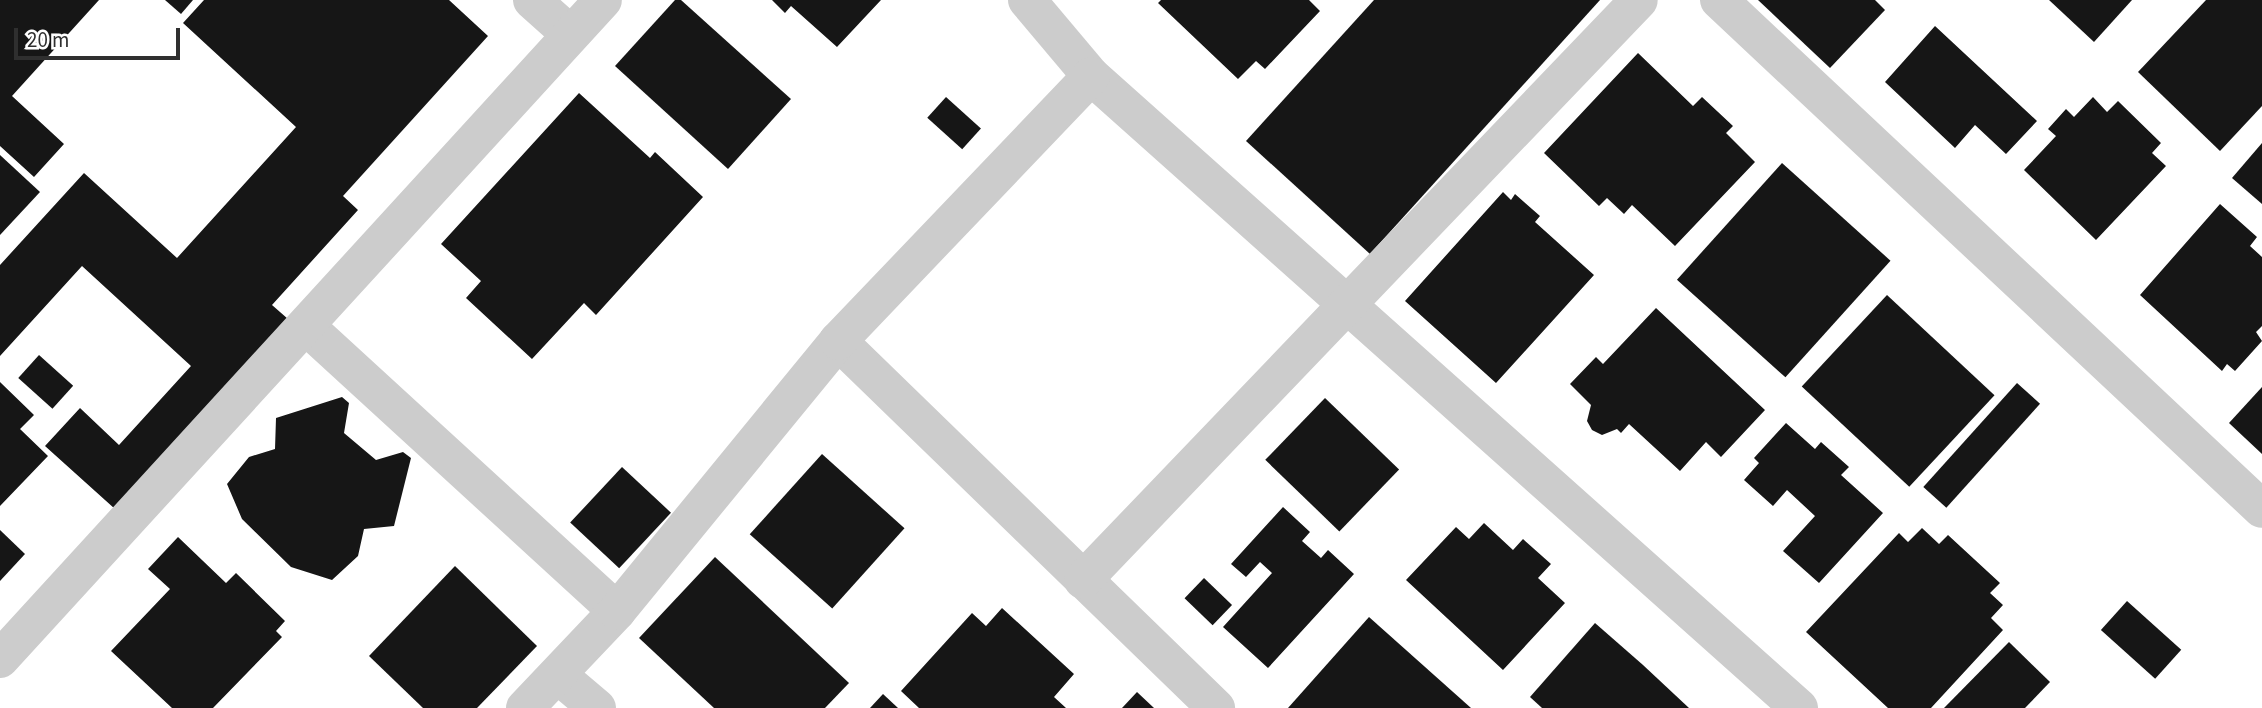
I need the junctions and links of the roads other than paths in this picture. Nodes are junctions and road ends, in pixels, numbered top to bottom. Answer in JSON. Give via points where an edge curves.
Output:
{"nodes":[{"id":1,"x":532,"y":0,"type":"edge"},
{"id":2,"x":603,"y":0,"type":"edge"},
{"id":3,"x":1027,"y":0,"type":"edge"},
{"id":4,"x":1639,"y":0,"type":"edge"},
{"id":5,"x":1719,"y":0,"type":"edge"},
{"id":6,"x":570,"y":34,"type":"junction"},
{"id":7,"x":1091,"y":76,"type":"junction"},
{"id":8,"x":1346,"y":306,"type":"junction"},
{"id":9,"x":307,"y":327,"type":"junction"},
{"id":10,"x":838,"y":341,"type":"junction"},
{"id":11,"x":2262,"y":509,"type":"edge"},
{"id":12,"x":1083,"y":580,"type":"junction"},
{"id":13,"x":617,"y":611,"type":"junction"},
{"id":14,"x":0,"y":659,"type":"edge"},
{"id":15,"x":558,"y":675,"type":"junction"},
{"id":16,"x":525,"y":708,"type":"edge"},
{"id":17,"x":597,"y":708,"type":"edge"},
{"id":18,"x":1216,"y":708,"type":"edge"},
{"id":19,"x":1799,"y":708,"type":"edge"}],
"edges":[{"from":1,"to":6,"type":"street"},
{"from":2,"to":6,"type":"street"},
{"from":3,"to":7,"type":"street"},
{"from":4,"to":8,"type":"street"},
{"from":5,"to":11,"type":"street"},
{"from":6,"to":9,"type":"street"},
{"from":7,"to":8,"type":"street"},
{"from":7,"to":10,"type":"street"},
{"from":8,"to":12,"type":"street"},
{"from":8,"to":19,"type":"street"},
{"from":9,"to":13,"type":"street"},
{"from":9,"to":14,"type":"street"},
{"from":10,"to":12,"type":"street"},
{"from":10,"to":13,"type":"street"},
{"from":12,"to":18,"type":"street"},
{"from":13,"to":15,"type":"street"},
{"from":15,"to":16,"type":"street"},
{"from":15,"to":17,"type":"street"}]}
